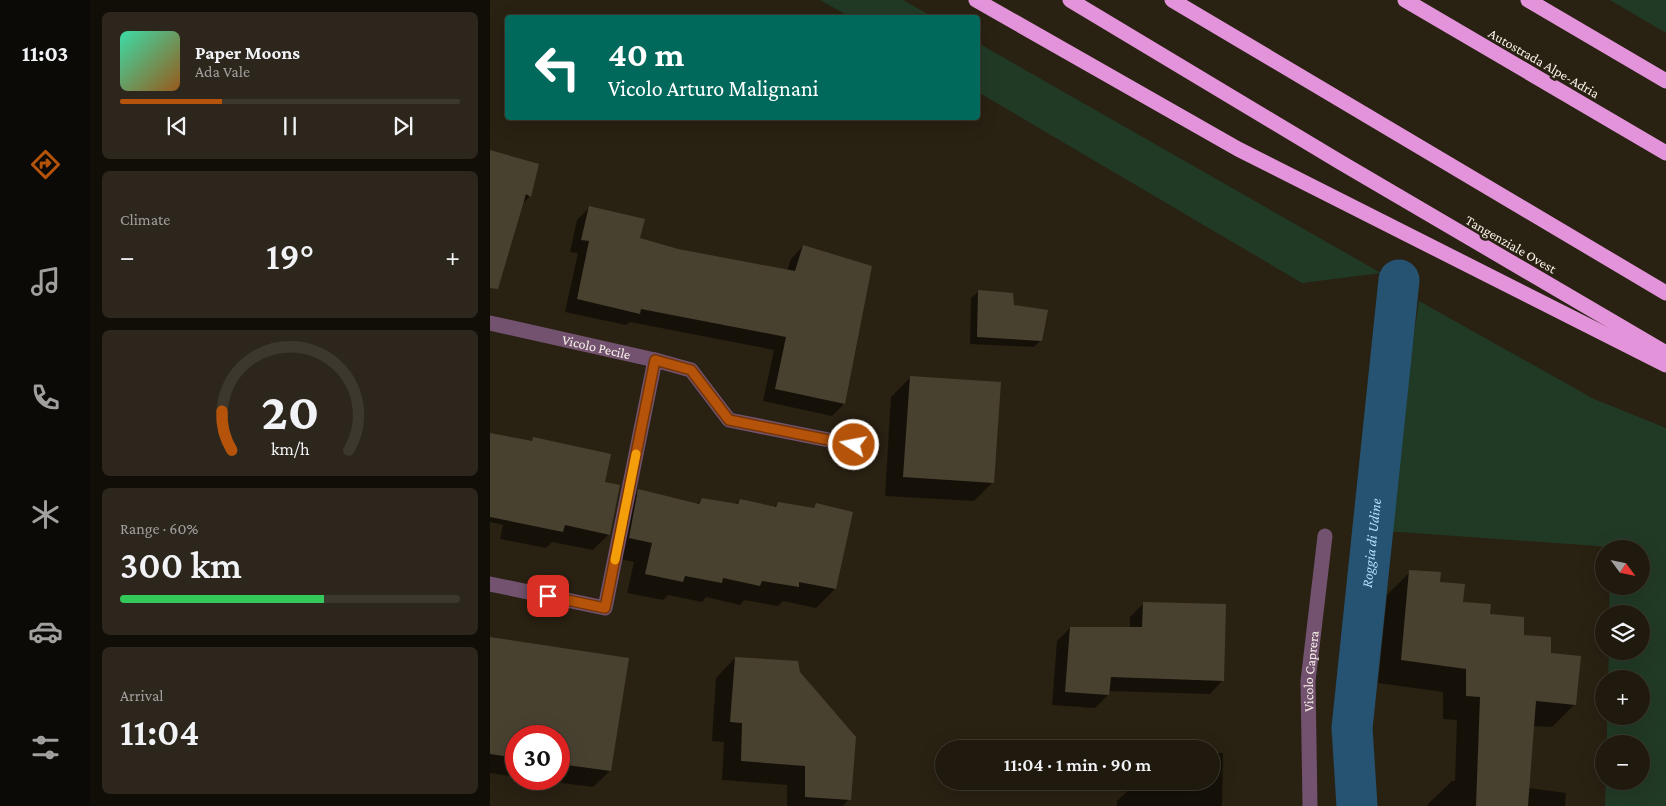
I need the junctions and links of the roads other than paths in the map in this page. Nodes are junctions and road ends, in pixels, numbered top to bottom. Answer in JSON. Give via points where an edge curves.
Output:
{"nodes":[{"id":1,"x":976,"y":0,"type":"edge"},
{"id":2,"x":1070,"y":0,"type":"edge"},
{"id":3,"x":1172,"y":0,"type":"edge"},
{"id":4,"x":1405,"y":0,"type":"edge"},
{"id":5,"x":1528,"y":0,"type":"edge"},
{"id":6,"x":1666,"y":81,"type":"edge"},
{"id":7,"x":1666,"y":153,"type":"edge"},
{"id":8,"x":1666,"y":293,"type":"edge"},
{"id":9,"x":490,"y":323,"type":"edge"},
{"id":10,"x":1666,"y":353,"type":"edge"},
{"id":11,"x":655,"y":360,"type":"junction"},
{"id":12,"x":1666,"y":366,"type":"edge"},
{"id":13,"x":854,"y":445,"type":"dead end"},
{"id":14,"x":1325,"y":536,"type":"dead end"},
{"id":15,"x":490,"y":584,"type":"edge"},
{"id":16,"x":1310,"y":806,"type":"edge"}],
"edges":[{"from":1,"to":12,"type":"highway","via":[[1238,150]]},
{"from":2,"to":10,"type":"highway","name":"Tangenziale Ovest"},
{"from":3,"to":8,"type":"highway"},
{"from":4,"to":7,"type":"highway","name":"Autostrada Alpe-Adria"},
{"from":5,"to":6,"type":"highway"},
{"from":9,"to":11,"type":"street","name":"Vicolo Pecile"},
{"from":11,"to":13,"type":"street","name":"Vicolo Pecile","via":[[691,370],[729,420]]},
{"from":11,"to":15,"type":"street","via":[[605,608]]},
{"from":14,"to":16,"type":"street","name":"Vicolo Caprera","via":[[1308,681]]}]}
